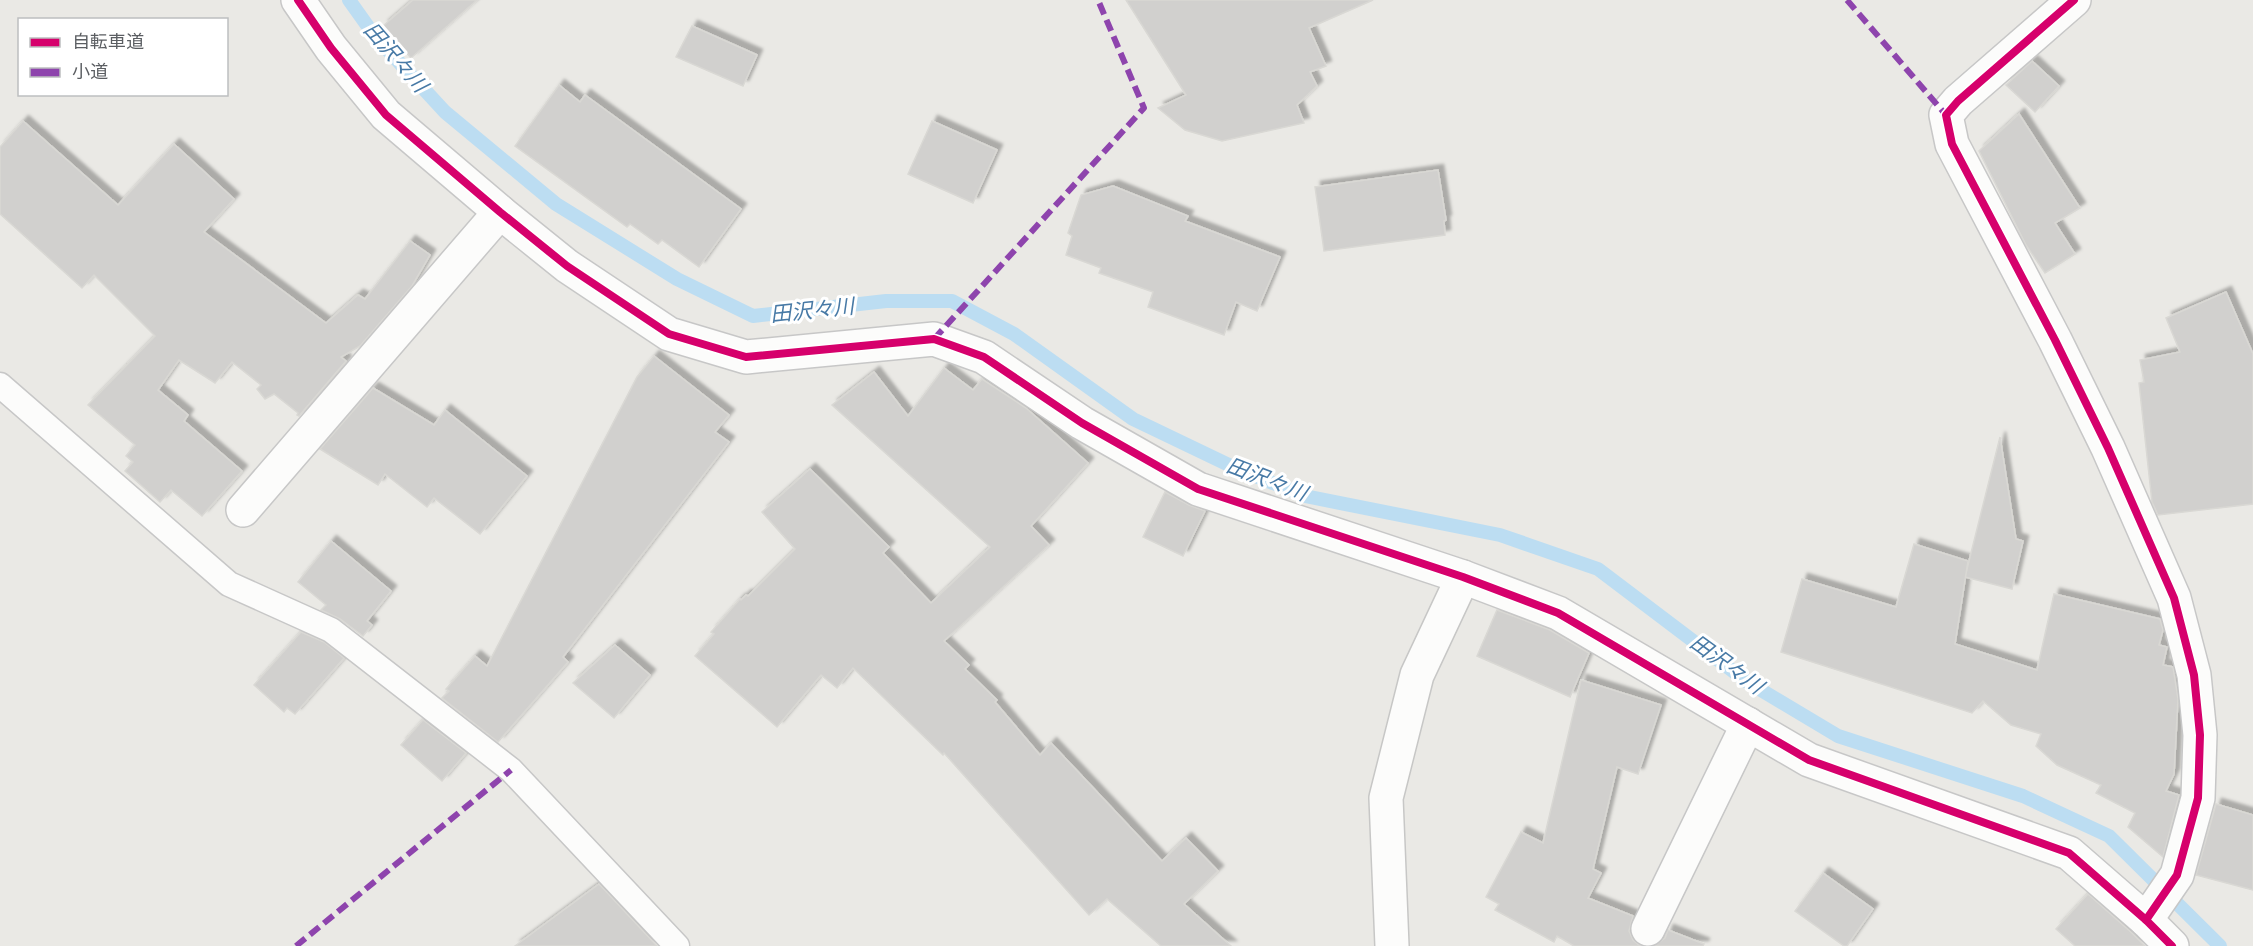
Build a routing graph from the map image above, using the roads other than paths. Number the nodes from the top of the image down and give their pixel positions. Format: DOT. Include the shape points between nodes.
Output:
graph roads {
  1 [pos="298,0"];
  2 [pos="2074,0"];
  3 [pos="500,212"];
  4 [pos="0,385"];
  5 [pos="243,510"];
  6 [pos="1463,577"];
  7 [pos="1748,724"];
  8 [pos="2151,913"];
  9 [pos="1648,929"];
  10 [pos="677,946"];
  11 [pos="1392,946"];
  12 [pos="2172,946"];
  1 -- 3 [label="street" via="386,115"];
  2 -- 8 [label="street" via="1946,115 1952,144 2108,448 2174,598 2194,675 2200,735 2198,798 2177,875"];
  3 -- 5 [label="street"];
  3 -- 6 [label="street" via="567,266 669,334 746,357 934,339 984,357 1082,423 1198,489"];
  4 -- 10 [label="lane" via="229,584 331,630 511,770"];
  6 -- 7 [label="street" via="1558,613"];
  6 -- 11 [label="street" via="1417,675 1386,798"];
  7 -- 8 [label="street" via="1809,760 2069,853"];
  7 -- 9 [label="street"];
  8 -- 12 [label="street"];
}
